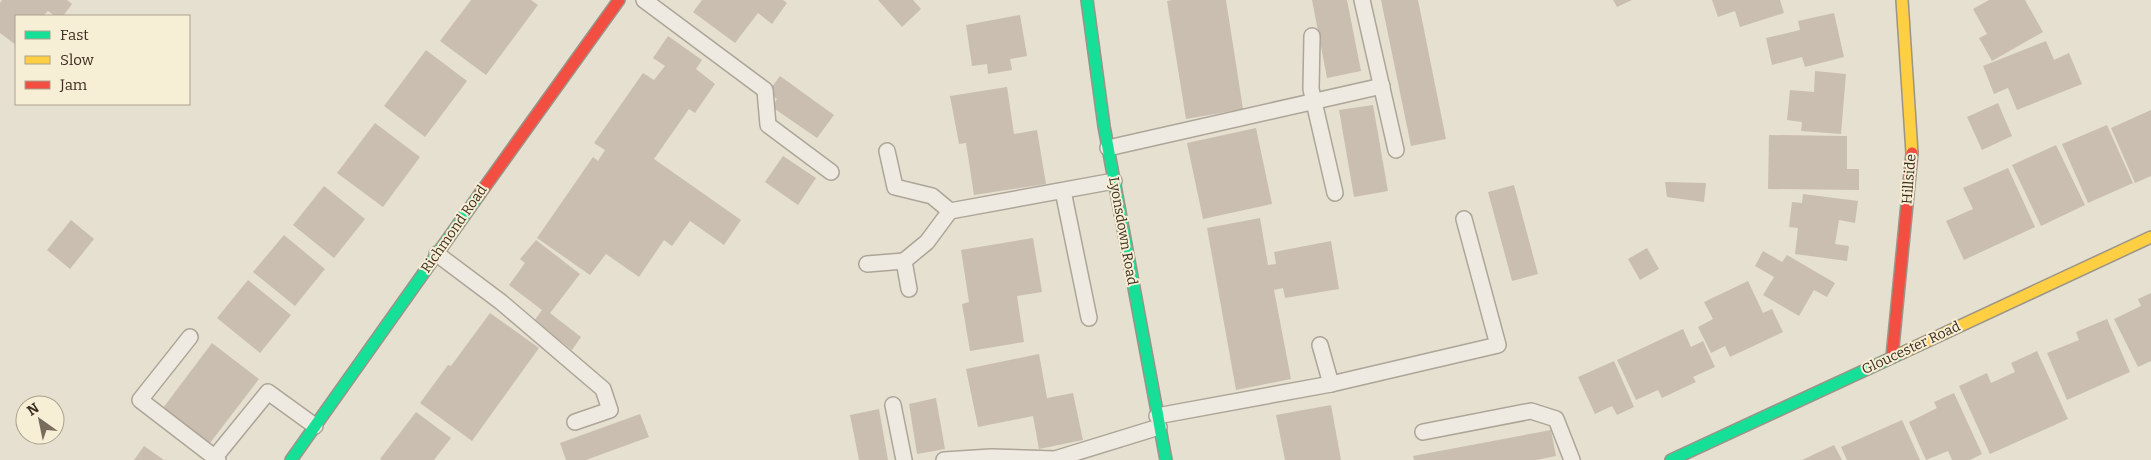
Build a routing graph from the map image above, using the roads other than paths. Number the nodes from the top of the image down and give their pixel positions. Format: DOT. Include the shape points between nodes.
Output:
graph roads {
  1 [pos="620,0"];
  2 [pos="644,0"];
  3 [pos="1087,0"];
  4 [pos="1362,0"];
  5 [pos="1902,0"];
  6 [pos="1312,36"];
  7 [pos="1382,86"];
  8 [pos="1313,100"];
  9 [pos="1108,148"];
  10 [pos="1396,150"];
  11 [pos="887,151"];
  12 [pos="831,172"];
  13 [pos="1114,181"];
  14 [pos="1063,191"];
  15 [pos="1334,193"];
  16 [pos="950,211"];
  17 [pos="1464,219"];
  18 [pos="2151,237"];
  19 [pos="437,254"];
  20 [pos="904,261"];
  21 [pos="867,264"];
  22 [pos="909,288"];
  23 [pos="1089,318"];
  24 [pos="190,337"];
  25 [pos="1320,344"];
  26 [pos="1892,357"];
  27 [pos="1331,384"];
  28 [pos="893,405"];
  29 [pos="576,422"];
  30 [pos="1158,422"];
  31 [pos="315,426"];
  32 [pos="1423,432"];
  33 [pos="217,459"];
  34 [pos="291,460"];
  35 [pos="904,460"];
  36 [pos="944,460"];
  37 [pos="1166,460"];
  38 [pos="1572,460"];
  39 [pos="1671,460"];
  1 -- 19 [label="street, Richmond Road"];
  2 -- 12 [label="lane" via="765,90 768,125"];
  3 -- 9 [label="street, Lyonsdown Road"];
  4 -- 7 [label="lane"];
  5 -- 26 [label="street, Hillside" via="1912,151"];
  6 -- 8 [label="lane"];
  7 -- 8 [label="lane"];
  7 -- 10 [label="lane"];
  8 -- 9 [label="lane"];
  8 -- 15 [label="lane"];
  9 -- 13 [label="street, Lyonsdown Road"];
  11 -- 16 [label="lane" via="894,187 932,196"];
  13 -- 14 [label="lane"];
  13 -- 30 [label="street, Lyonsdown Road"];
  14 -- 16 [label="lane"];
  14 -- 23 [label="lane"];
  16 -- 20 [label="lane" via="927,242"];
  17 -- 27 [label="lane" via="1498,345"];
  18 -- 26 [label="street, Gloucester Road"];
  19 -- 29 [label="lane" via="501,302 603,389 610,410"];
  19 -- 31 [label="street, Richmond Road"];
  20 -- 21 [label="lane"];
  20 -- 22 [label="lane"];
  24 -- 33 [label="lane" via="140,400"];
  25 -- 27 [label="lane"];
  26 -- 39 [label="street, Gloucester Road"];
  27 -- 30 [label="lane"];
  28 -- 35 [label="lane"];
  30 -- 36 [label="lane" via="1055,459 991,457"];
  30 -- 37 [label="street, Lyonsdown Road"];
  31 -- 33 [label="lane" via="268,392"];
  31 -- 34 [label="street, Richmond Road"];
  32 -- 38 [label="lane" via="1531,411 1556,419"];
}
